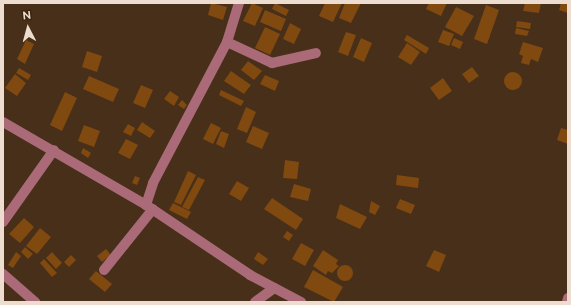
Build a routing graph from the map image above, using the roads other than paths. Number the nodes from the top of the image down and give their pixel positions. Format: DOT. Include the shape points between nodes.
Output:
graph roads {
  1 [pos="239,3"];
  2 [pos="228,42"];
  3 [pos="316,53"];
  4 [pos="3,122"];
  5 [pos="54,150"];
  6 [pos="150,207"];
  7 [pos="3,222"];
  8 [pos="104,270"];
  9 [pos="3,274"];
  10 [pos="274,288"];
  11 [pos="568,298"];
  12 [pos="35,302"];
  13 [pos="255,302"];
  14 [pos="302,302"];
  15 [pos="567,302"];
  1 -- 2 [label="street"];
  2 -- 3 [label="street" via="272,63"];
  2 -- 6 [label="street" via="153,183"];
  4 -- 5 [label="street"];
  5 -- 6 [label="street"];
  5 -- 7 [label="street"];
  6 -- 8 [label="street"];
  6 -- 10 [label="street"];
  9 -- 12 [label="street"];
  10 -- 13 [label="street"];
  10 -- 14 [label="street"];
  11 -- 15 [label="street"];
}
